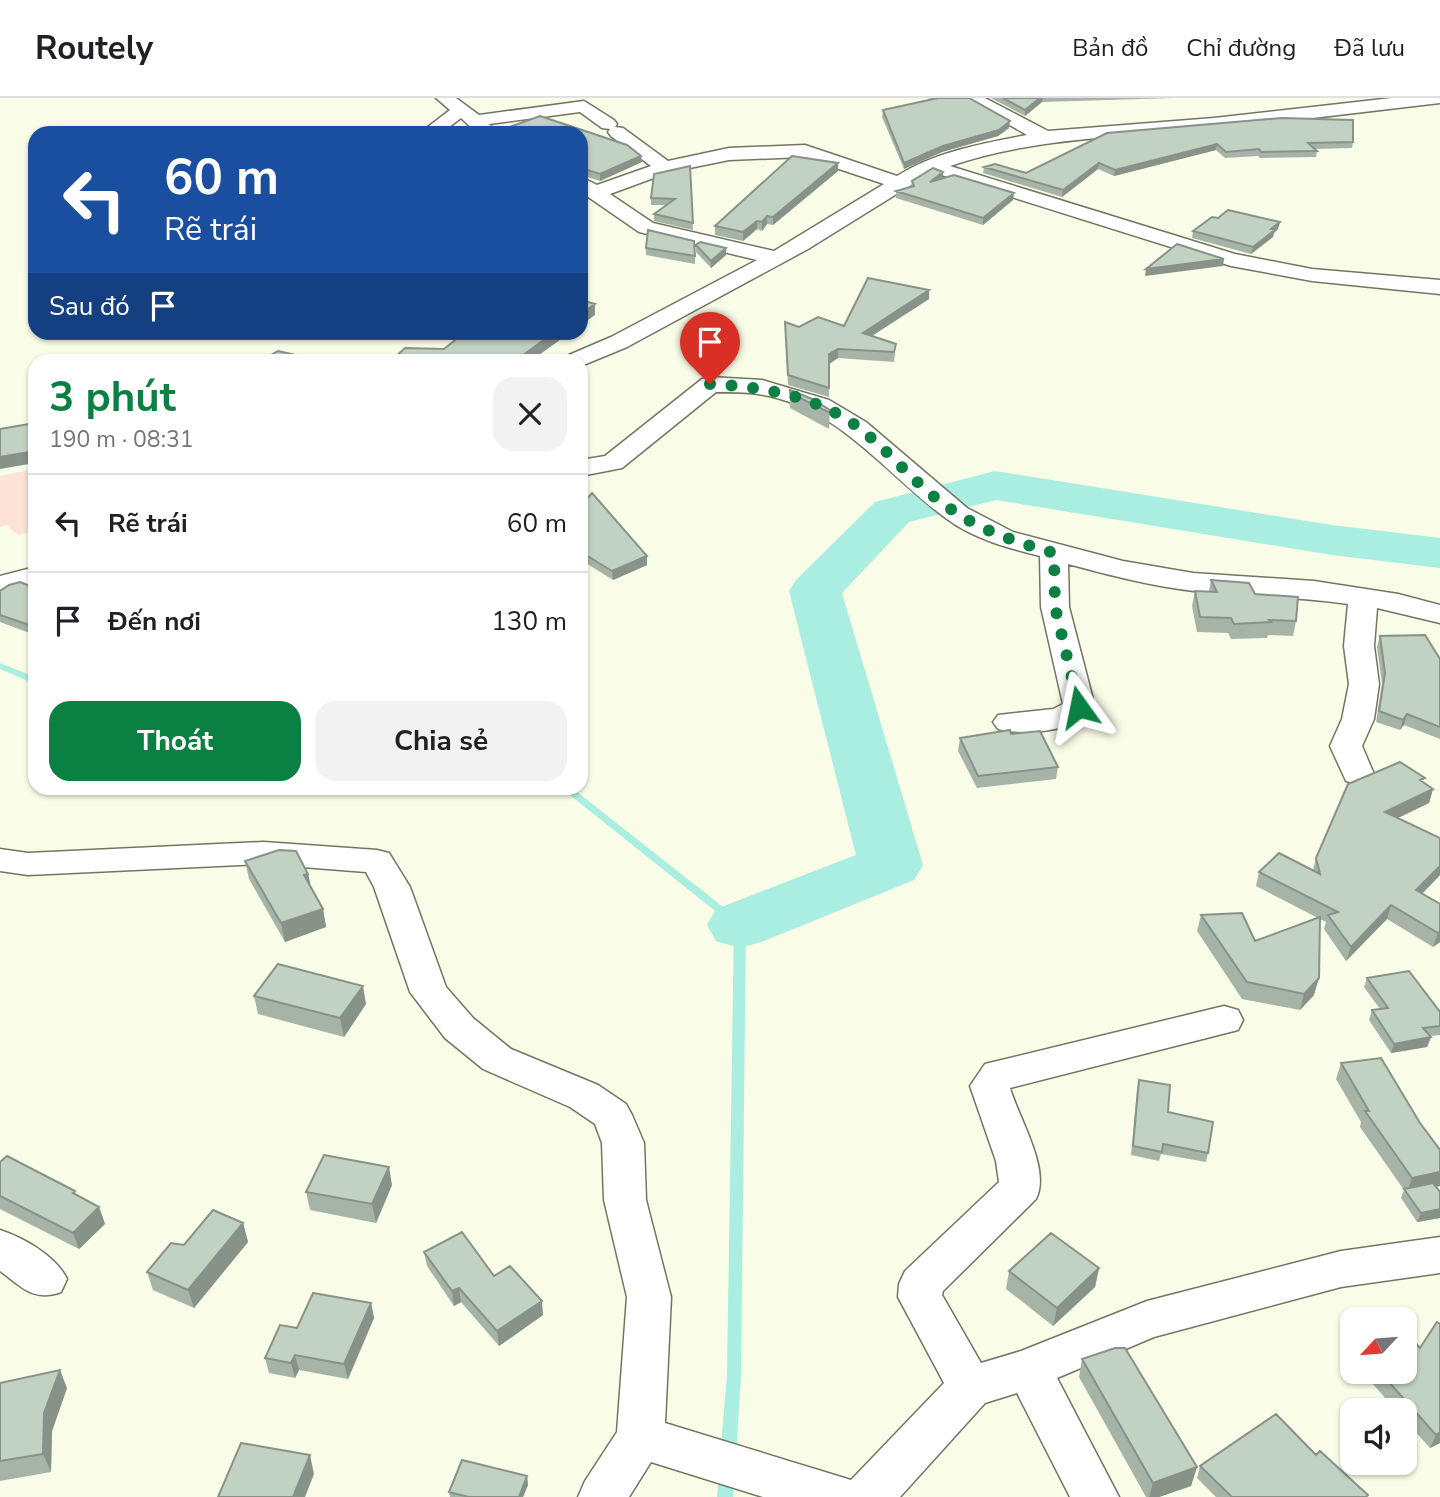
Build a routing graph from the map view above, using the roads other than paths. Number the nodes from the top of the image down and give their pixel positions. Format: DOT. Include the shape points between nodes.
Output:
graph roads {
  1 [pos="444,98"];
  2 [pos="972,98"];
  3 [pos="1440,98"];
  4 [pos="1415,102"];
  5 [pos="1440,112"];
  6 [pos="475,121"];
  7 [pos="456,126"];
  8 [pos="1045,137"];
  9 [pos="932,166"];
  10 [pos="665,167"];
  11 [pos="900,183"];
  12 [pos="588,188"];
  13 [pos="777,258"];
  14 [pos="1440,287"];
  15 [pos="588,355"];
  16 [pos="588,467"];
  17 [pos="1054,553"];
  18 [pos="28,577"];
  19 [pos="0,586"];
  20 [pos="1363,598"];
  21 [pos="1440,614"];
  22 [pos="1009,722"];
  23 [pos="1358,774"];
  24 [pos="0,860"];
  25 [pos="1224,1020"];
  26 [pos="0,1248"];
  27 [pos="1440,1255"];
  28 [pos="44,1279"];
  29 [pos="1028,1369"];
  30 [pos="970,1387"];
  31 [pos="640,1437"];
  32 [pos="602,1497"];
  33 [pos="836,1497"];
  34 [pos="868,1497"];
  35 [pos="1095,1497"];
  1 -- 6 [label="street"];
  2 -- 8 [label="street"];
  3 -- 4 [label="street"];
  4 -- 5 [label="street"];
  4 -- 8 [label="street"];
  6 -- 7 [label="street"];
  6 -- 10 [label="street" via="584,106"];
  8 -- 9 [label="street" via="985,148"];
  9 -- 11 [label="street"];
  9 -- 14 [label="street" via="1231,260 1312,275"];
  10 -- 11 [label="street" via="729,154 804,151"];
  10 -- 12 [label="street"];
  11 -- 13 [label="street"];
  12 -- 13 [label="street" via="646,228"];
  13 -- 15 [label="street"];
  16 -- 17 [label="street" via="613,463 710,384 762,387 820,405 857,427 957,514 1003,538"];
  17 -- 20 [label="street" via="1193,582"];
  17 -- 22 [label="street" via="1055,607 1079,707 1060,717"];
  18 -- 19 [label="street"];
  20 -- 21 [label="street"];
  20 -- 23 [label="street" via="1359,646 1364,684 1358,719 1346,746"];
  24 -- 31 [label="street" via="28,864 264,853 377,861 392,887 429,992 459,1028 497,1059 584,1096 612,1115 623,1143 625,1200 649,1297"];
  25 -- 30 [label="street" via="999,1074 990,1086 1020,1167 1021,1187 921,1284 920,1297"];
  26 -- 28 [label="street"];
  27 -- 29 [label="street" via="1341,1269 1147,1320"];
  29 -- 30 [label="street"];
  29 -- 35 [label="street"];
  30 -- 34 [label="street"];
  31 -- 32 [label="street"];
  31 -- 33 [label="street"];
}
